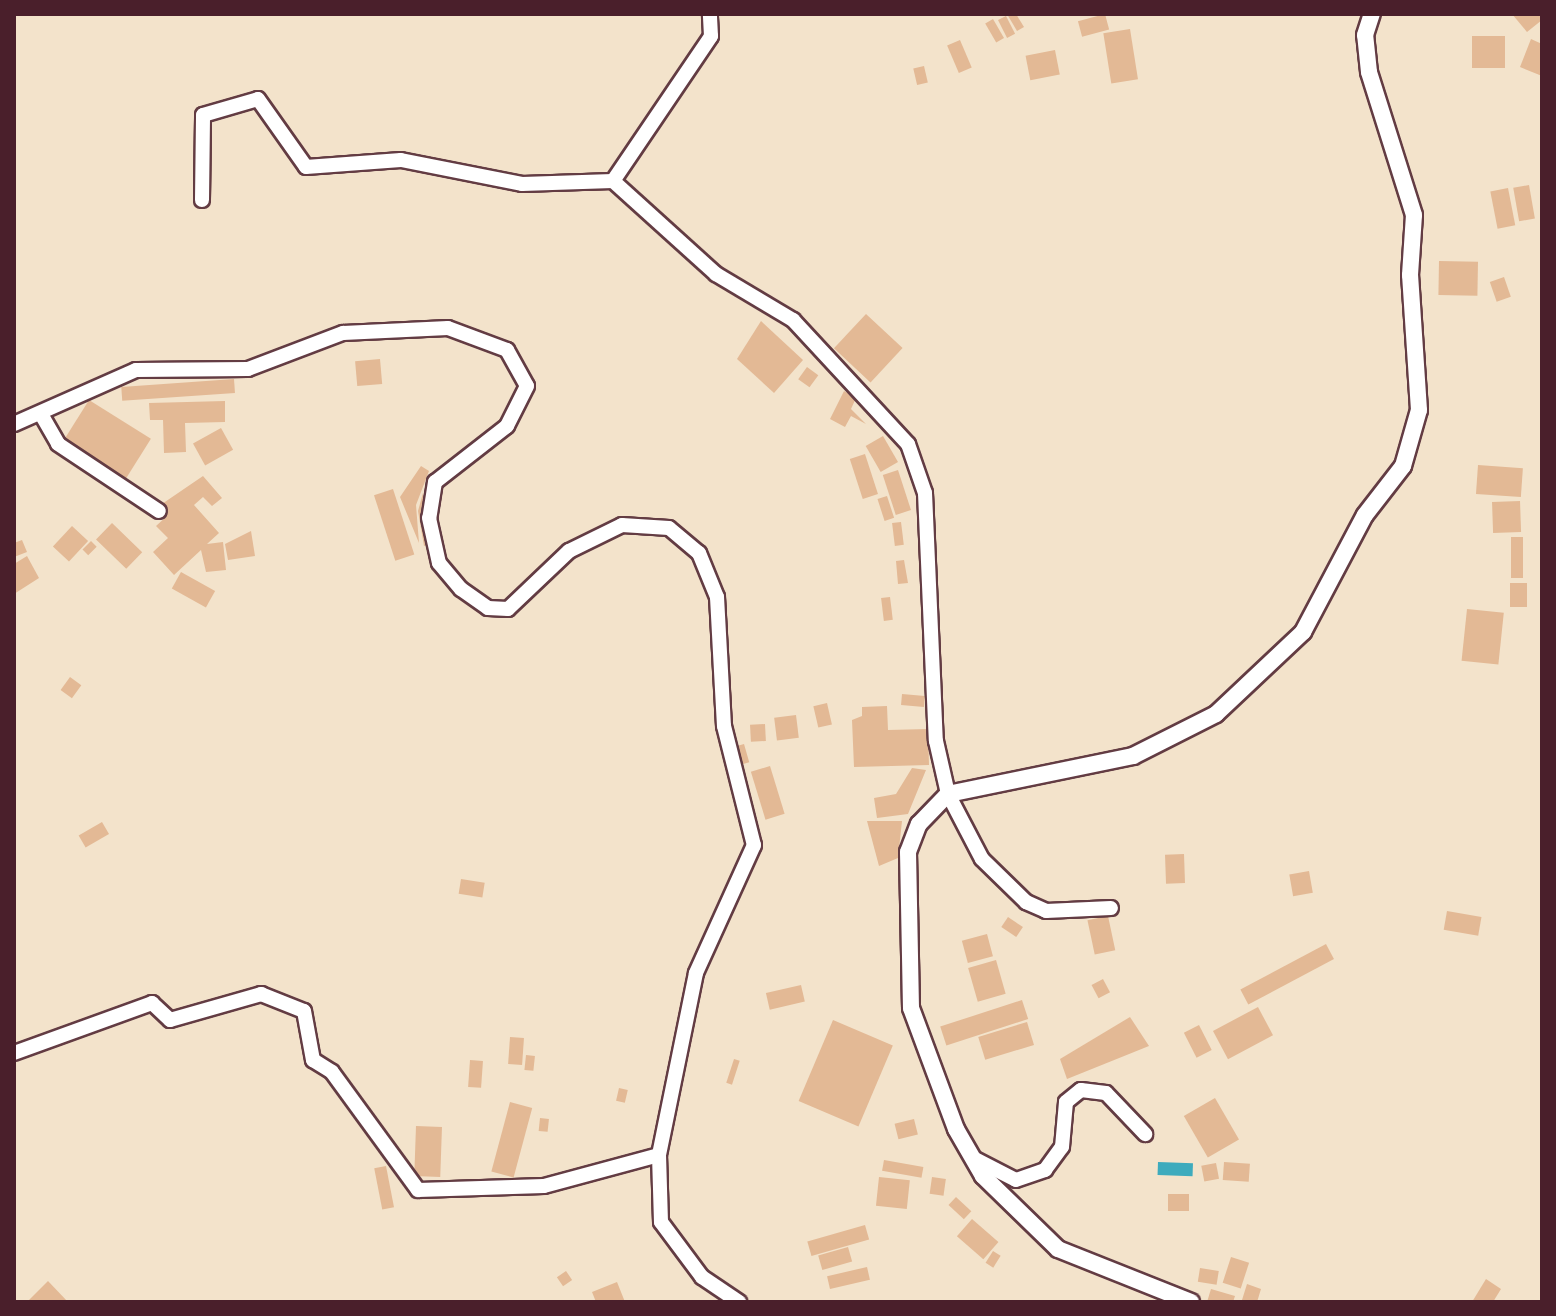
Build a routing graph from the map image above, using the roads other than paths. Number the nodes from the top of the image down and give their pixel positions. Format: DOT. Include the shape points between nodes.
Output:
graph roads {
  1 [pos="710,14"];
  2 [pos="1372,14"];
  3 [pos="613,181"];
  4 [pos="202,200"];
  5 [pos="41,414"];
  6 [pos="14,424"];
  7 [pos="159,511"];
  8 [pos="948,794"];
  9 [pos="1111,908"];
  10 [pos="14,1053"];
  11 [pos="1145,1134"];
  12 [pos="659,1155"];
  13 [pos="970,1155"];
  14 [pos="739,1302"];
  15 [pos="1191,1302"];
  1 -- 3 [label="street" via="711,36"];
  2 -- 8 [label="street" via="1365,35 1369,72 1414,215 1410,275 1419,410 1403,466 1365,515 1303,632 1216,714 1133,756"];
  3 -- 4 [label="street" via="522,184 401,160 306,167 258,99 203,115"];
  3 -- 8 [label="street" via="716,274 793,320 908,444 925,493 936,741"];
  5 -- 6 [label="street"];
  5 -- 7 [label="street" via="58,444"];
  5 -- 12 [label="street" via="136,370 248,369 343,333 448,328 507,350 527,386 507,426 435,482 429,518 436,552 461,589 488,608 508,609 569,551 622,525 669,528 699,553 717,597 724,726 754,845 699,960"];
  8 -- 9 [label="street" via="982,859 1026,902 1046,911"];
  8 -- 13 [label="street" via="919,824 908,852 911,1008"];
  10 -- 12 [label="street" via="152,1003 170,1020 261,994 304,1011 313,1060 332,1072 418,1190 544,1186"];
  11 -- 13 [label="street" via="1106,1093 1081,1090 1066,1102 1062,1147 1032,1178 993,1173"];
  12 -- 14 [label="street" via="666,1233 702,1277"];
  13 -- 15 [label="street" via="1025,1225 1058,1249"];
}
